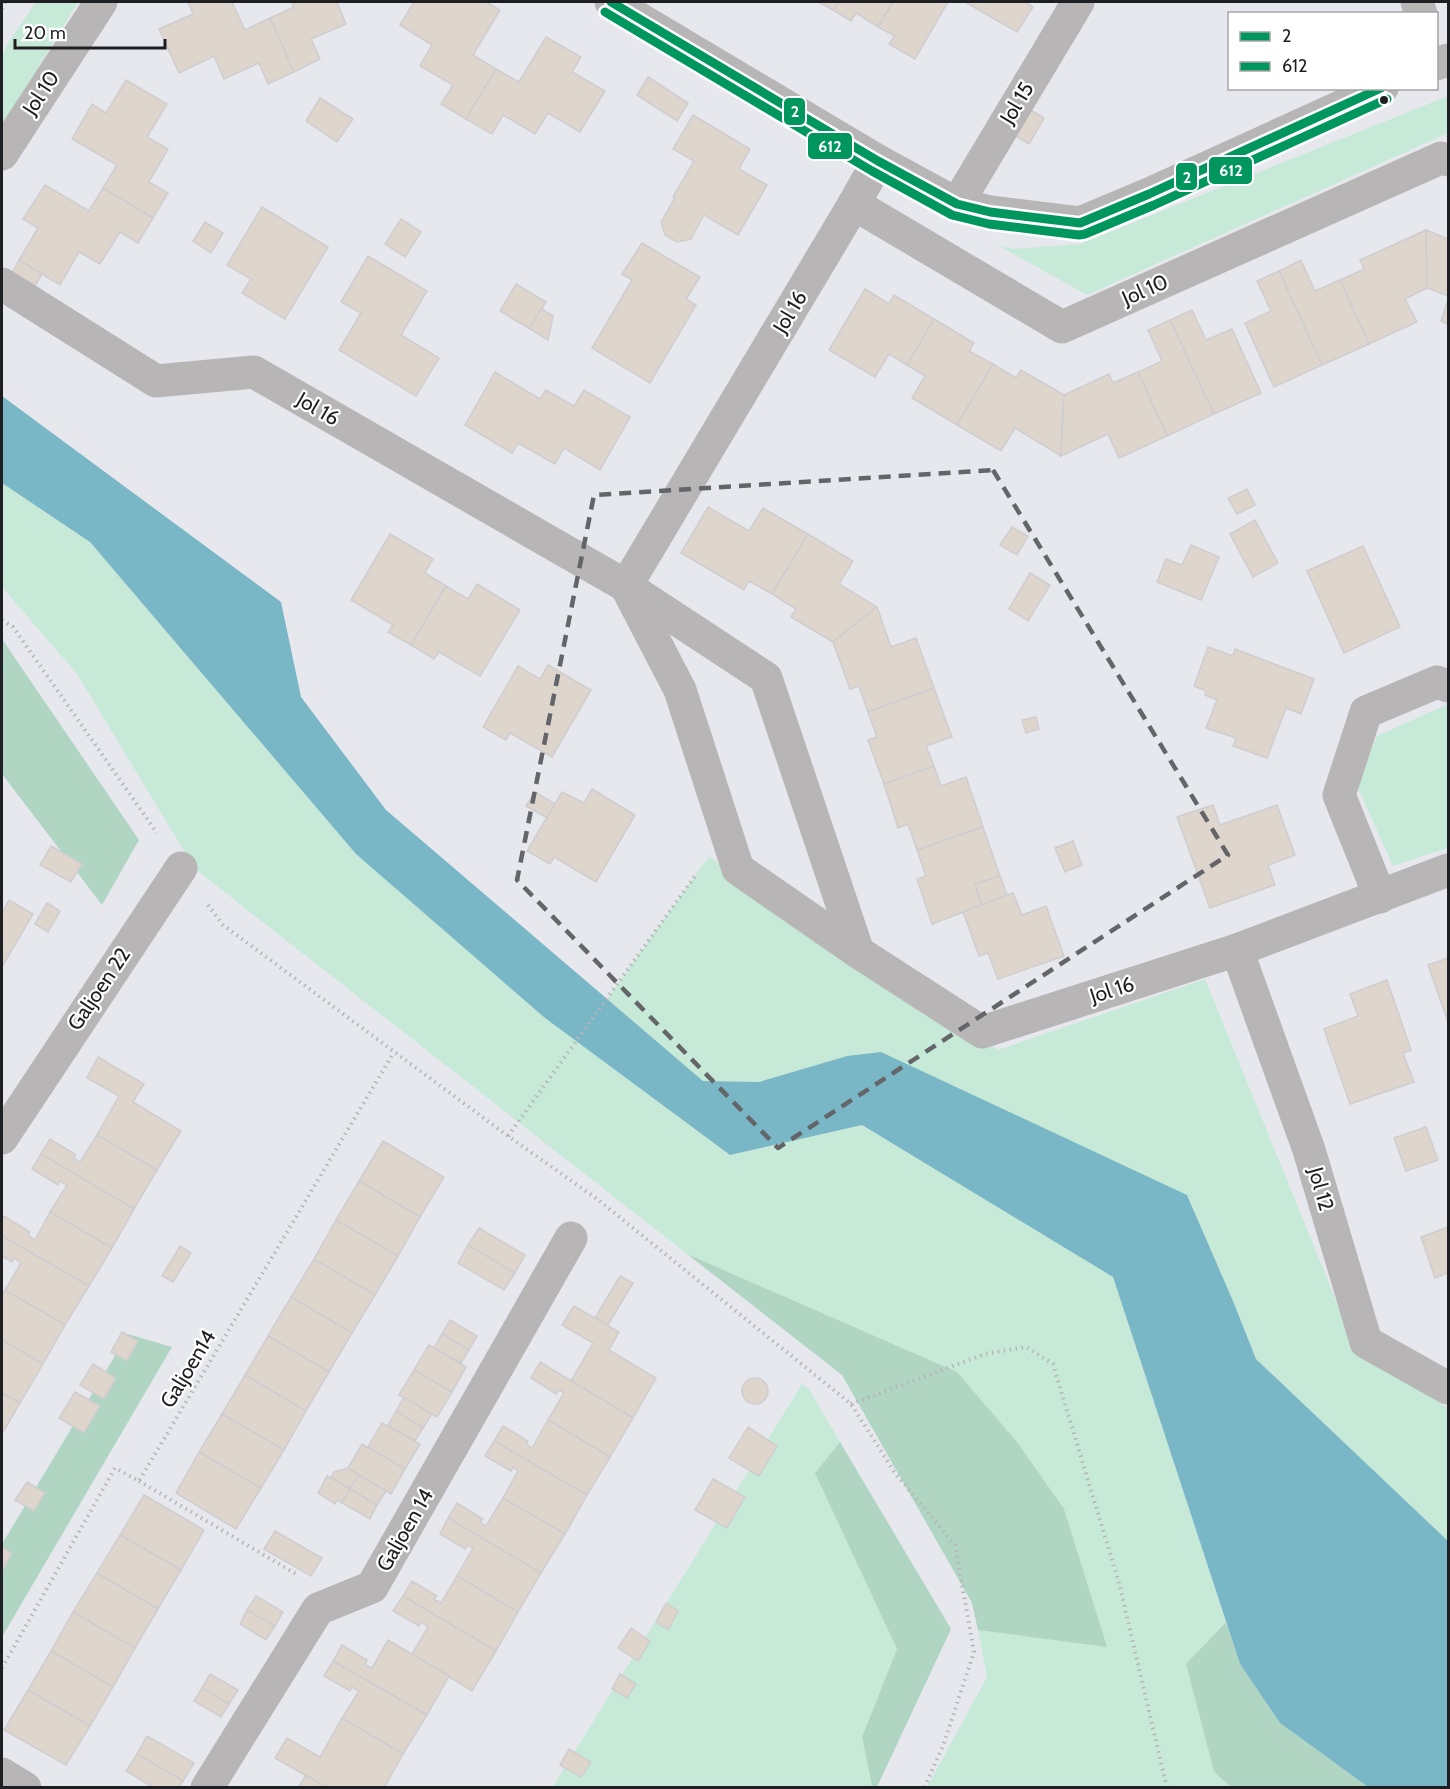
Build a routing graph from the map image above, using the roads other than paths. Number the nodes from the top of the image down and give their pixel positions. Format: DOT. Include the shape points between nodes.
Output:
graph roads {
  1 [pos="101,2"];
  2 [pos="611,2"];
  3 [pos="1078,2"];
  4 [pos="1378,90"];
  5 [pos="2,154"];
  6 [pos="1449,160"];
  7 [pos="878,161"];
  8 [pos="854,204"];
  9 [pos="957,204"];
  10 [pos="2,285"];
  11 [pos="626,586"];
  12 [pos="1449,686"];
  13 [pos="181,868"];
  14 [pos="1449,870"];
  15 [pos="1380,897"];
  16 [pos="1237,950"];
  17 [pos="858,952"];
  18 [pos="7,1117"];
  19 [pos="571,1238"];
  20 [pos="1449,1388"];
  21 [pos="2,1773"];
  22 [pos="25,1788"];
  23 [pos="207,1788"];
  1 -- 5 [label="street, Jol 10"];
  2 -- 7 [label="street"];
  3 -- 9 [label="street, Jol 15"];
  4 -- 9 [label="street" via="1080,223"];
  6 -- 8 [label="street, Jol 10" via="1441,158 1062,327"];
  7 -- 8 [label="street, Jol 16"];
  7 -- 9 [label="street"];
  8 -- 11 [label="street, Jol 16"];
  10 -- 11 [label="street, Jol 16" via="156,381 254,372"];
  11 -- 17 [label="street, Jol 16" via="680,690 738,869"];
  11 -- 17 [label="street, Jol 16" via="766,678"];
  12 -- 15 [label="street" via="1437,682 1366,712 1340,795"];
  13 -- 18 [label="street, Galjoen 22"];
  14 -- 15 [label="street, Jol 16"];
  15 -- 16 [label="street, Jol 16"];
  16 -- 17 [label="street, Jol 16" via="982,1032"];
  16 -- 20 [label="street, Jol 12" via="1309,1150 1366,1342"];
  19 -- 23 [label="street, Galjoen 14" via="372,1587 318,1609"];
  21 -- 22 [label="street"];
}
